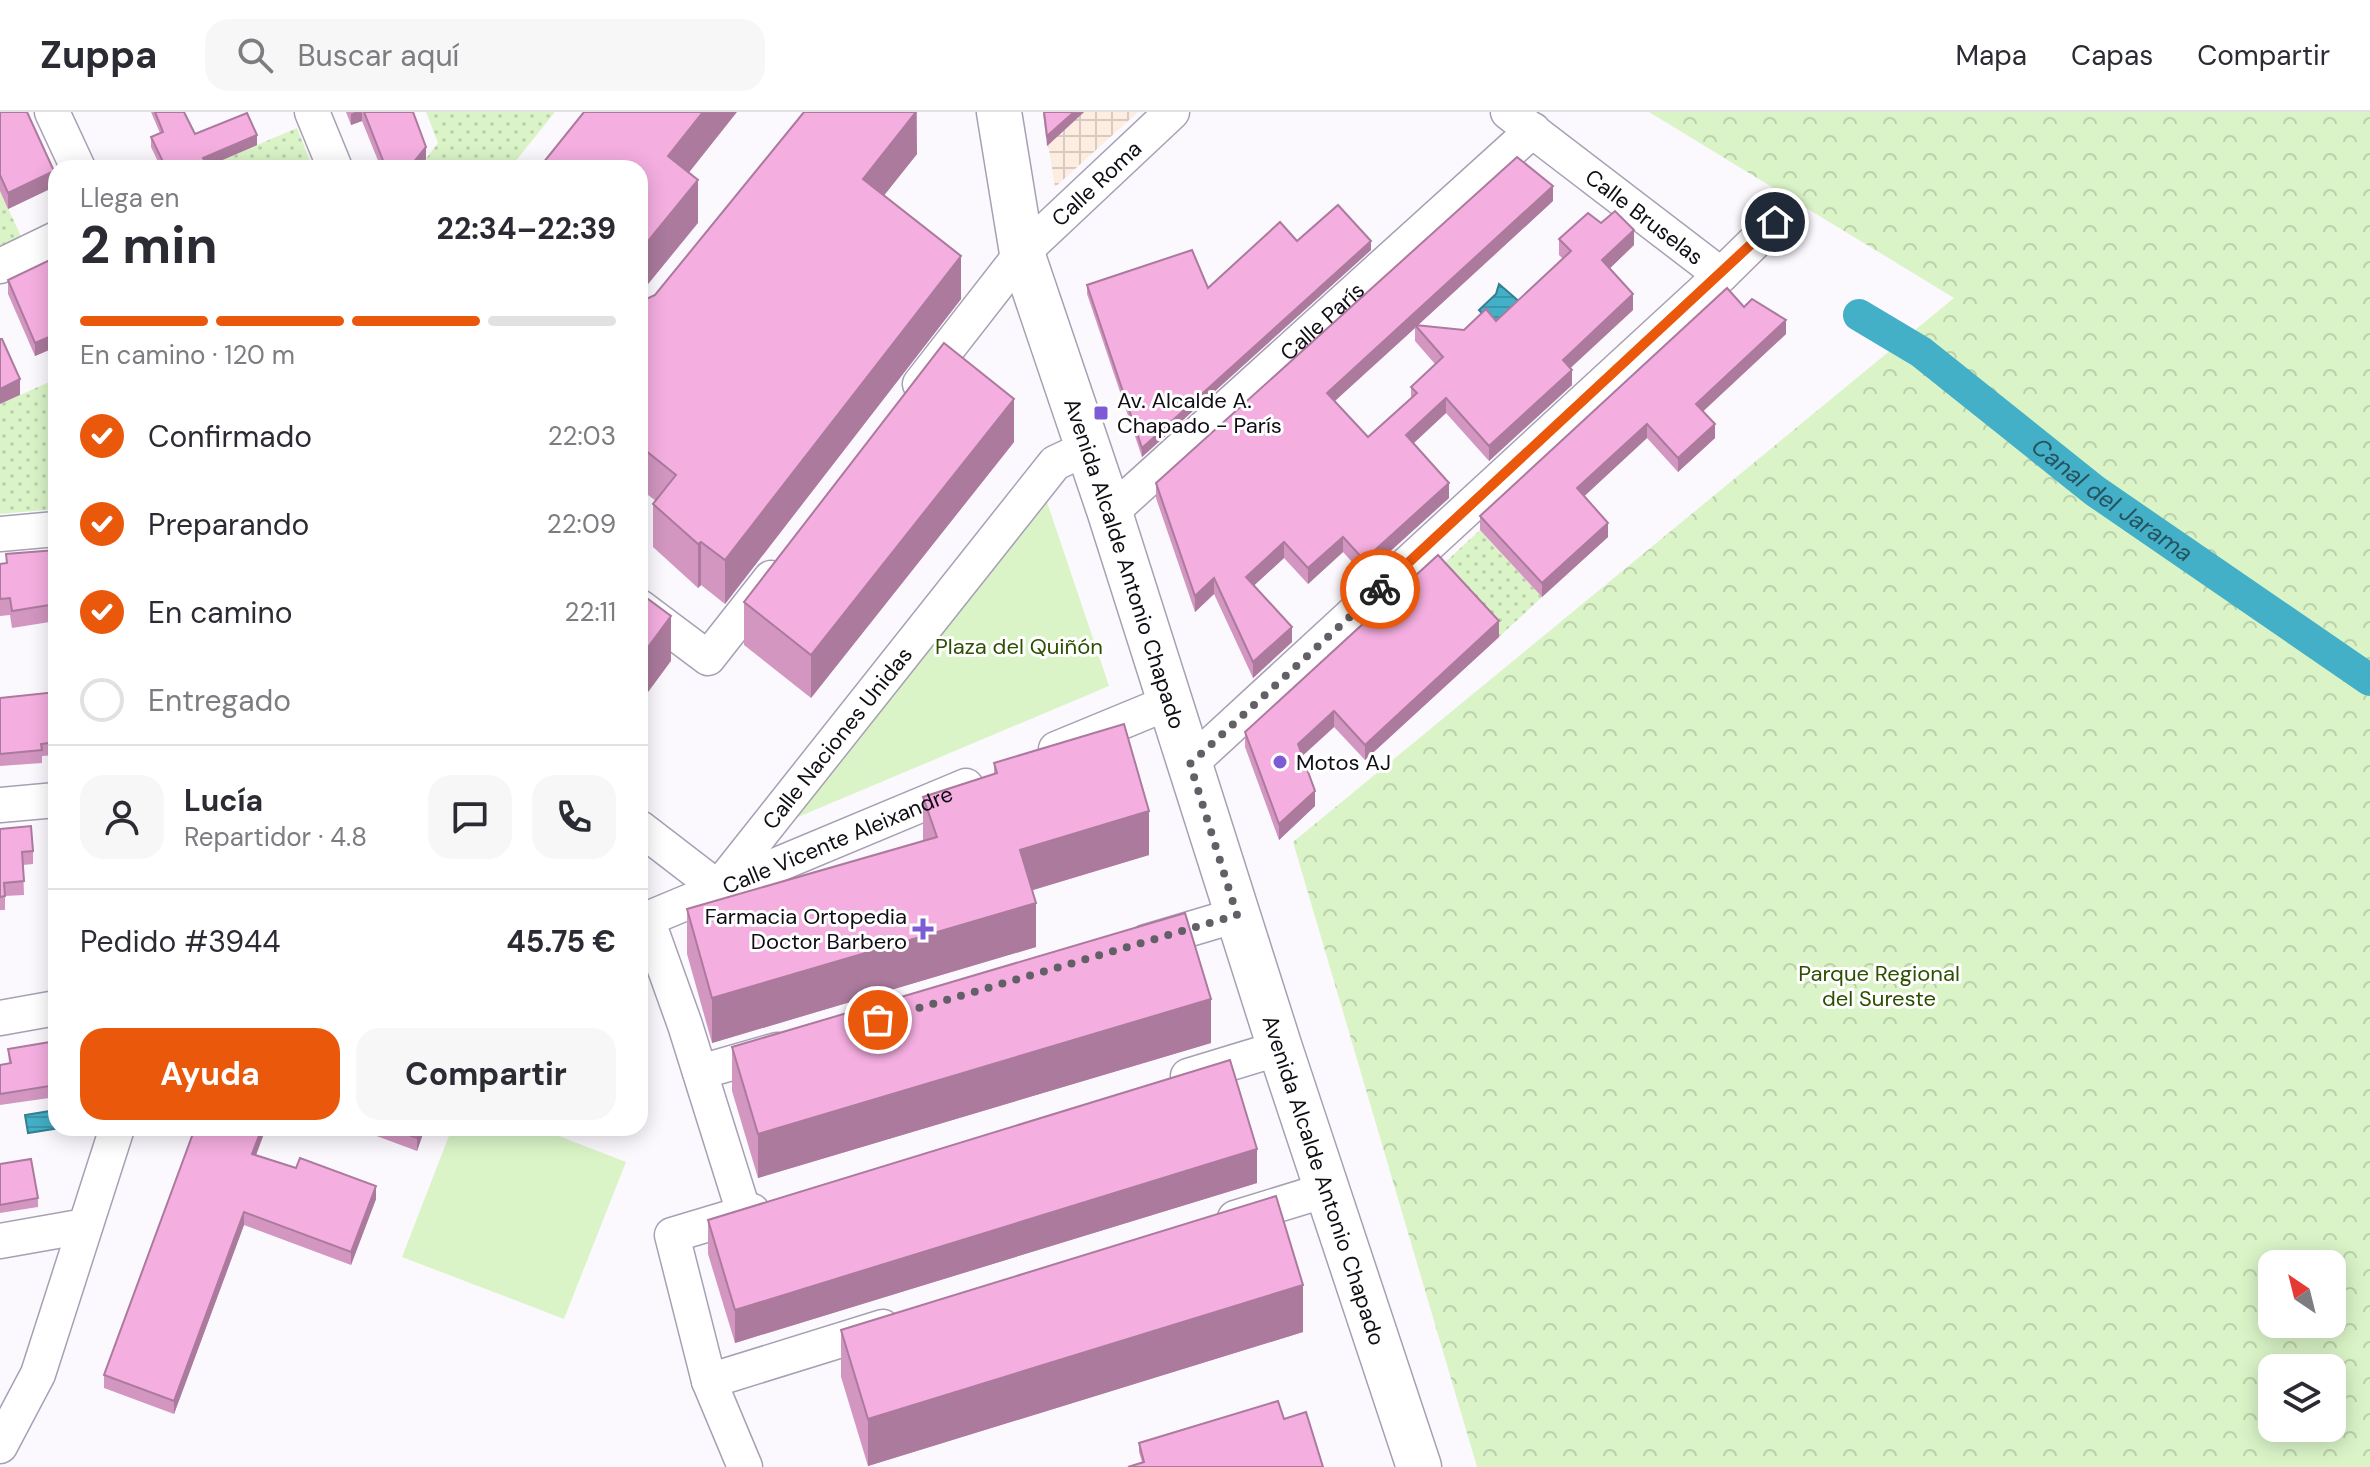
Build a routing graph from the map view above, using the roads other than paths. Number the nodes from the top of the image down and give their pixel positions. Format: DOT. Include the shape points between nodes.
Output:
graph roads {
  1 [pos="52,112"];
  2 [pos="312,112"];
  3 [pos="999,112"];
  4 [pos="1172,112"];
  5 [pos="1520,121"];
  6 [pos="74,160"];
  7 [pos="332,160"];
  8 [pos="1775,222"];
  9 [pos="48,243"];
  10 [pos="1022,253"];
  11 [pos="0,266"];
  12 [pos="1721,275"];
  13 [pos="903,406"];
  14 [pos="1087,448"];
  15 [pos="1110,513"];
  16 [pos="48,530"];
  17 [pos="0,534"];
  18 [pos="786,558"];
  19 [pos="648,613"];
  20 [pos="1170,702"];
  21 [pos="1190,764"];
  22 [pos="48,801"];
  23 [pos="0,805"];
  24 [pos="648,834"];
  25 [pos="718,888"];
  26 [pos="1237,915"];
  27 [pos="648,918"];
  28 [pos="648,931"];
  29 [pos="1116,951"];
  30 [pos="48,1009"];
  31 [pos="0,1018"];
  32 [pos="804,1042"];
  33 [pos="1280,1048"];
  34 [pos="700,1072"];
  35 [pos="1161,1085"];
  36 [pos="114,1136"];
  37 [pos="1326,1190"];
  38 [pos="788,1200"];
  39 [pos="744,1213"];
  40 [pos="85,1226"];
  41 [pos="1206,1227"];
  42 [pos="0,1241"];
  43 [pos="920,1316"];
  44 [pos="709,1381"];
  45 [pos="0,1446"];
  46 [pos="745,1467"];
  47 [pos="1419,1467"];
  1 -- 6 [label="street"];
  2 -- 7 [label="street"];
  3 -- 10 [label="main road, Avenida Alcalde Antonio Chapado"];
  4 -- 10 [label="street, Calle Roma"];
  5 -- 12 [label="street, Calle Bruselas"];
  5 -- 15 [label="street, Calle París"];
  8 -- 12 [label="street, Calle Bruselas"];
  9 -- 11 [label="street"];
  10 -- 13 [label="street, Calle Roma"];
  10 -- 14 [label="main road, Avenida Alcalde Antonio Chapado"];
  12 -- 21 [label="street"];
  14 -- 15 [label="main road, Avenida Alcalde Antonio Chapado"];
  14 -- 25 [label="street, Calle Naciones Unidas" via="1055,463"];
  15 -- 20 [label="main road, Avenida Alcalde Antonio Chapado"];
  16 -- 17 [label="street"];
  18 -- 19 [label="street" via="708,658"];
  20 -- 21 [label="main road, Avenida Alcalde Antonio Chapado"];
  20 -- 25 [label="street, Calle Vicente Aleixandre"];
  21 -- 26 [label="main road, Avenida Alcalde Antonio Chapado"];
  22 -- 23 [label="street"];
  24 -- 25 [label="street"];
  25 -- 27 [label="street, Calle Vicente Aleixandre"];
  26 -- 29 [label="street"];
  26 -- 33 [label="main road, Avenida Alcalde Antonio Chapado"];
  28 -- 34 [label="street"];
  30 -- 31 [label="street"];
  32 -- 34 [label="street"];
  33 -- 35 [label="street"];
  33 -- 37 [label="main road, Avenida Alcalde Antonio Chapado"];
  34 -- 39 [label="street"];
  36 -- 40 [label="street"];
  37 -- 41 [label="street"];
  37 -- 47 [label="main road, Avenida Alcalde Antonio Chapado"];
  38 -- 39 [label="street"];
  39 -- 44 [label="street" via="672,1235"];
  40 -- 42 [label="street"];
  40 -- 45 [label="street" via="38,1374"];
  43 -- 44 [label="street"];
  44 -- 46 [label="street"];
}
